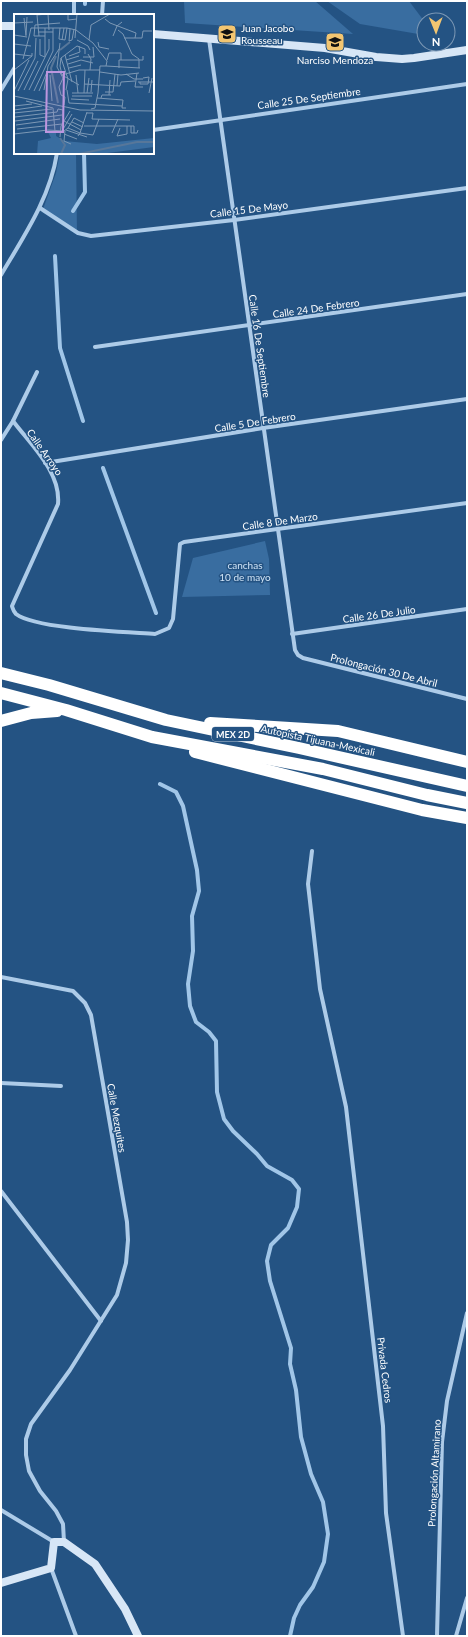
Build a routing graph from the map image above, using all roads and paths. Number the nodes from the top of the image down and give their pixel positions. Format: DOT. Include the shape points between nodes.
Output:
graph roads {
  1 [pos="74,1"];
  2 [pos="103,1"];
  3 [pos="74,14"];
  4 [pos="102,14"];
  5 [pos="1,26"];
  6 [pos="14,26"];
  7 [pos="154,34"];
  8 [pos="209,38"];
  9 [pos="467,50"];
  10 [pos="14,69"];
  11 [pos="467,84"];
  12 [pos="1,90"];
  13 [pos="220,119"];
  14 [pos="154,130"];
  15 [pos="58,154"];
  16 [pos="467,188"];
  17 [pos="40,208"];
  18 [pos="234,220"];
  19 [pos="1,275"];
  20 [pos="467,294"];
  21 [pos="249,325"];
  22 [pos="95,347"];
  23 [pos="37,372"];
  24 [pos="467,400"];
  25 [pos="13,421"];
  26 [pos="263,428"];
  27 [pos="1,440"];
  28 [pos="45,462"];
  29 [pos="467,503"];
  30 [pos="277,530"];
  31 [pos="467,609"];
  32 [pos="169,628"];
  33 [pos="292,634"];
  34 [pos="298,656"];
  35 [pos="1,674"];
  36 [pos="1,692"];
  37 [pos="467,699"];
  38 [pos="66,710"];
  39 [pos="166,720"];
  40 [pos="1,721"];
  41 [pos="152,737"];
  42 [pos="467,762"];
  43 [pos="467,786"];
  44 [pos="467,803"];
  45 [pos="467,818"];
  46 [pos="312,851"];
  47 [pos="1,977"];
  48 [pos="1,1083"];
  49 [pos="61,1086"];
  50 [pos="1,1191"];
  51 [pos="467,1314"];
  52 [pos="101,1321"];
  53 [pos="1,1510"];
  54 [pos="54,1542"];
  55 [pos="64,1542"];
  56 [pos="51,1568"];
  57 [pos="1,1583"];
  58 [pos="467,1598"];
  59 [pos="76,1636"];
  60 [pos="138,1636"];
  61 [pos="403,1636"];
  62 [pos="437,1636"];
  63 [pos="456,1636"];
  1 -- 3 [label="street"];
  2 -- 4 [label="street"];
  5 -- 6 [label="main road"];
  7 -- 8 [label="main road"];
  8 -- 9 [label="main road" via="325,48 402,59"];
  8 -- 13 [label="street, Calle 16 De Septiembre"];
  10 -- 12 [label="street"];
  11 -- 13 [label="street, Calle 25 De Septiembre"];
  13 -- 14 [label="street, Calle 25 De Septiembre"];
  13 -- 18 [label="street, Calle 16 De Septiembre"];
  15 -- 17 [label="street" via="55,170"];
  16 -- 18 [label="street, Calle 15 De Mayo"];
  17 -- 18 [label="street, Calle 15 De Mayo" via="78,233 91,236"];
  17 -- 19 [label="street"];
  18 -- 21 [label="street, Calle 16 De Septiembre"];
  20 -- 21 [label="street, Calle 24 De Febrero"];
  21 -- 22 [label="street, Calle 24 De Febrero"];
  21 -- 26 [label="street, Calle 16 De Septiembre"];
  23 -- 25 [label="street"];
  24 -- 26 [label="street, Calle 5 De Febrero"];
  25 -- 27 [label="street"];
  25 -- 28 [label="street, Calle Arroyo"];
  26 -- 28 [label="street, Calle 5 De Febrero"];
  26 -- 30 [label="street, Calle 16 De Septiembre"];
  28 -- 32 [label="street, Calle Arroyo" via="56,483 58,504 12,606 13,611 17,615 47,625 155,634"];
  29 -- 30 [label="street, Calle 8 De Marzo"];
  30 -- 32 [label="street, Calle 8 De Marzo" via="180,544 174,619"];
  30 -- 33 [label="street, Calle 16 De Septiembre"];
  31 -- 33 [label="street, Calle 26 De Julio"];
  33 -- 34 [label="street, Calle 16 De Septiembre"];
  34 -- 37 [label="street, Prolongación 30 De Abril"];
  35 -- 39 [label="highway, Autopista Tijuana-Mexicali / MEX 2D" via="49,685"];
  36 -- 38 [label="highway, MEX 2D"];
  38 -- 40 [label="highway" via="31,713"];
  38 -- 41 [label="highway, MEX 2D"];
  39 -- 42 [label="highway" via="338,731"];
  39 -- 43 [label="highway, Autopista Tijuana-Mexicali / MEX 2D"];
  41 -- 44 [label="highway, MEX 2D" via="323,769"];
  41 -- 45 [label="highway" via="233,763 422,810"];
  46 -- 61 [label="street, Privada Cedros" via="308,884 320,989 346,1107 383,1426 386,1513"];
  47 -- 52 [label="street, Calle Mezquites" via="73,992 85,1003 91,1015 128,1240 126,1263 117,1295"];
  48 -- 49 [label="street"];
  50 -- 52 [label="street"];
  51 -- 62 [label="street, Prolongación Altamirano" via="447,1402 442,1442"];
  52 -- 55 [label="street, Calle Mezquites" via="32,1424 26,1439 28,1471 63,1524"];
  53 -- 54 [label="street"];
  54 -- 55 [label="main road"];
  54 -- 56 [label="main road"];
  55 -- 60 [label="main road" via="95,1564 125,1609"];
  56 -- 57 [label="main road"];
  56 -- 59 [label="street"];
  58 -- 63 [label="street"];
}
